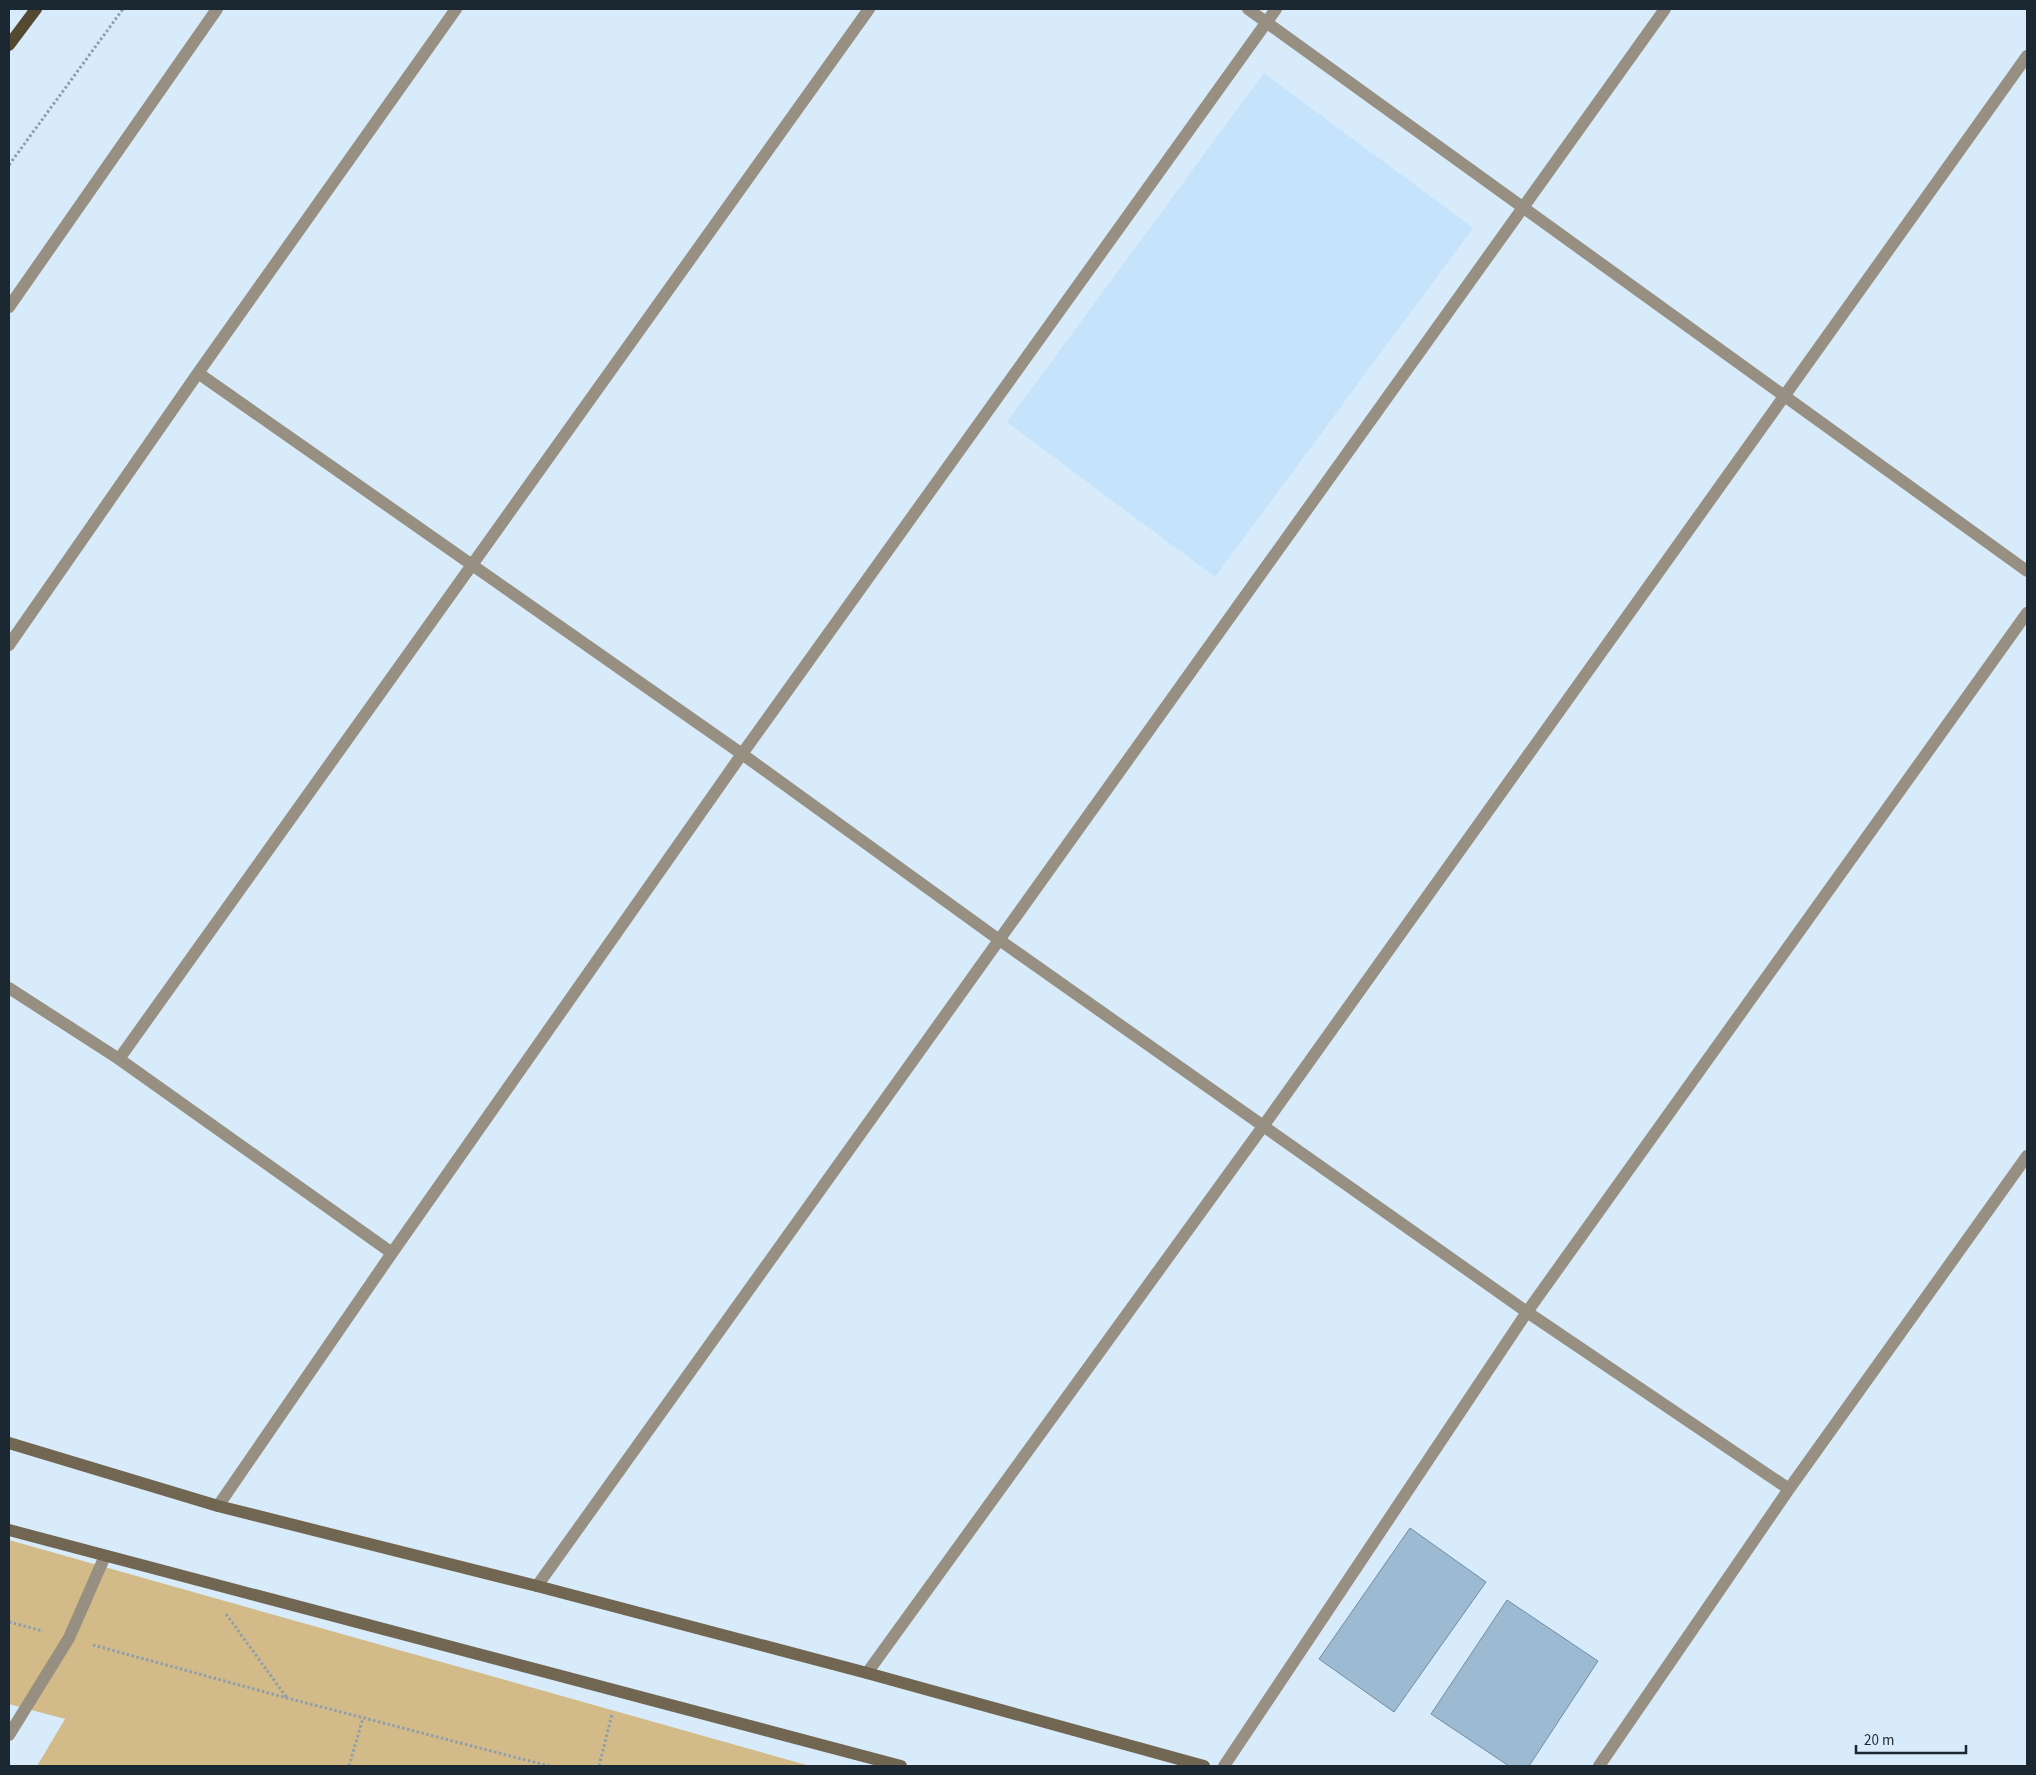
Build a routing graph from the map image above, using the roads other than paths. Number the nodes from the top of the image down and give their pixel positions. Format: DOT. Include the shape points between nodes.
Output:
graph roads {
  1 [pos="36,9"];
  2 [pos="217,9"];
  3 [pos="456,9"];
  4 [pos="869,9"];
  5 [pos="1248,9"];
  6 [pos="1276,9"];
  7 [pos="1665,9"];
  8 [pos="1267,22"];
  9 [pos="9,45"];
  10 [pos="2027,56"];
  11 [pos="1524,208"];
  12 [pos="9,307"];
  13 [pos="198,373"];
  14 [pos="1784,396"];
  15 [pos="471,564"];
  16 [pos="2027,571"];
  17 [pos="2027,613"];
  18 [pos="9,645"];
  19 [pos="742,754"];
  20 [pos="998,939"];
  21 [pos="9,988"];
  22 [pos="119,1059"];
  23 [pos="1264,1125"];
  24 [pos="2027,1156"];
  25 [pos="392,1253"];
  26 [pos="1527,1312"];
  27 [pos="9,1443"];
  28 [pos="1789,1489"];
  29 [pos="218,1506"];
  30 [pos="9,1530"];
  31 [pos="105,1556"];
  32 [pos="537,1586"];
  33 [pos="867,1673"];
  34 [pos="9,1735"];
  35 [pos="901,1766"];
  36 [pos="1204,1766"];
  37 [pos="1224,1766"];
  38 [pos="1600,1766"];
  1 -- 9 [label="main road"];
  2 -- 12 [label="street"];
  3 -- 13 [label="street"];
  4 -- 15 [label="street"];
  5 -- 8 [label="street"];
  6 -- 8 [label="street"];
  7 -- 11 [label="street"];
  8 -- 11 [label="street"];
  8 -- 19 [label="street"];
  10 -- 14 [label="street"];
  11 -- 14 [label="street"];
  11 -- 20 [label="street"];
  13 -- 15 [label="street"];
  13 -- 18 [label="street"];
  14 -- 16 [label="street"];
  14 -- 23 [label="street"];
  15 -- 19 [label="street"];
  15 -- 22 [label="street"];
  17 -- 26 [label="street"];
  19 -- 20 [label="street"];
  19 -- 25 [label="street"];
  20 -- 23 [label="street"];
  20 -- 32 [label="street"];
  21 -- 22 [label="street"];
  22 -- 25 [label="street"];
  23 -- 26 [label="street"];
  23 -- 33 [label="street"];
  24 -- 28 [label="street"];
  25 -- 29 [label="street"];
  26 -- 28 [label="street"];
  26 -- 37 [label="street"];
  27 -- 29 [label="main road"];
  28 -- 38 [label="street"];
  29 -- 32 [label="main road"];
  30 -- 31 [label="main road"];
  31 -- 34 [label="street" via="69,1638"];
  31 -- 35 [label="main road"];
  32 -- 33 [label="main road"];
  33 -- 36 [label="main road"];
}
